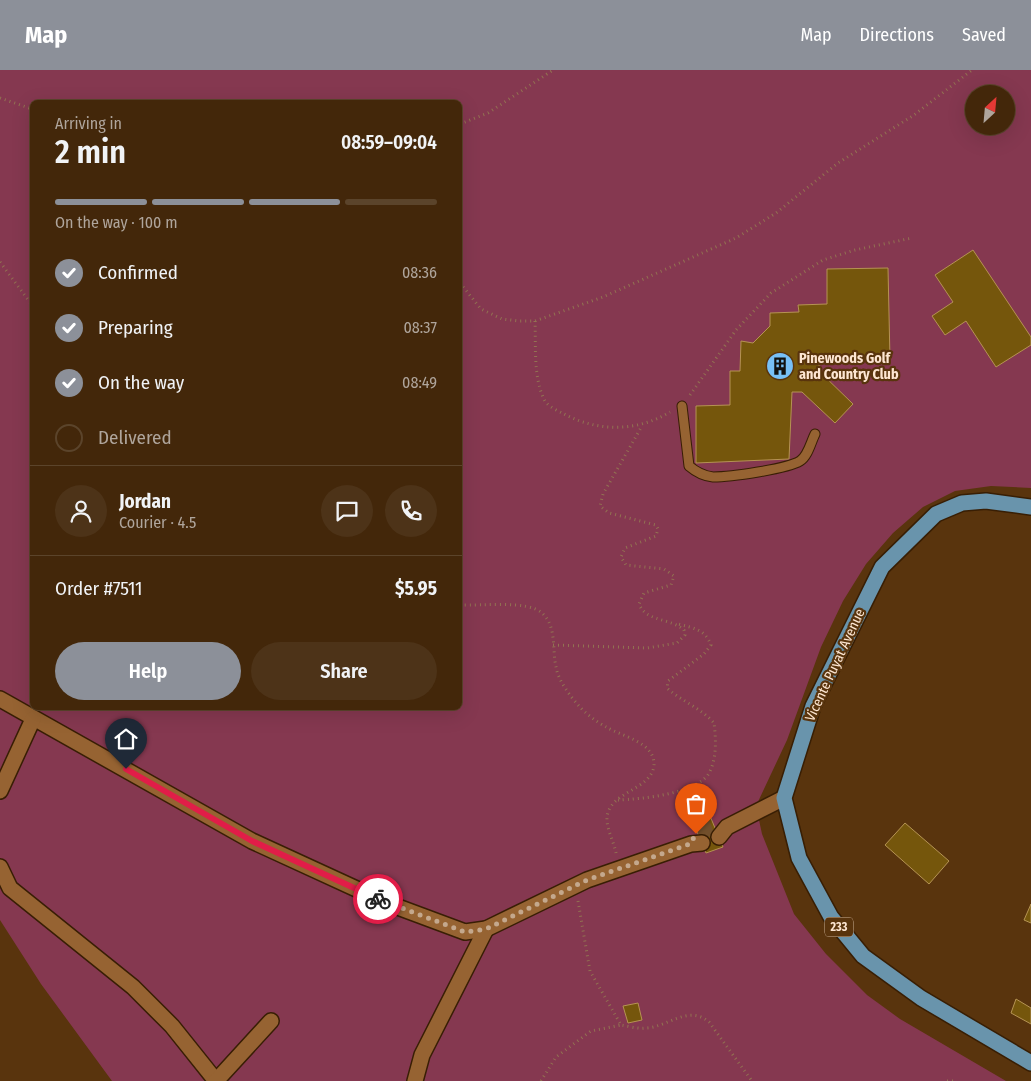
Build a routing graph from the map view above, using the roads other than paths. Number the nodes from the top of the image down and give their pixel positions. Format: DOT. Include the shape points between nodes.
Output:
graph roads {
  1 [pos="682,406"];
  2 [pos="815,434"];
  3 [pos="1031,507"];
  4 [pos="0,699"];
  5 [pos="33,718"];
  6 [pos="0,791"];
  7 [pos="784,798"];
  8 [pos="720,830"];
  9 [pos="697,840"];
  10 [pos="0,867"];
  11 [pos="486,929"];
  12 [pos="271,1020"];
  13 [pos="1031,1062"];
  14 [pos="216,1081"];
  15 [pos="415,1081"];
  1 -- 2 [label="lane" via="689,466 713,477 788,465 805,456"];
  3 -- 7 [label="main road, Vicente Puyat Avenue" via="986,501 962,504 936,514 882,567 813,706"];
  4 -- 5 [label="street"];
  5 -- 6 [label="street"];
  5 -- 11 [label="street" via="252,841 387,903 448,926 465,932"];
  7 -- 8 [label="street"];
  7 -- 13 [label="main road, 233" via="800,858 831,917 863,956 920,998"];
  9 -- 11 [label="street" via="575,886"];
  10 -- 14 [label="street" via="10,888 133,987 172,1026"];
  11 -- 15 [label="street" via="422,1055"];
  12 -- 14 [label="street"];
}
